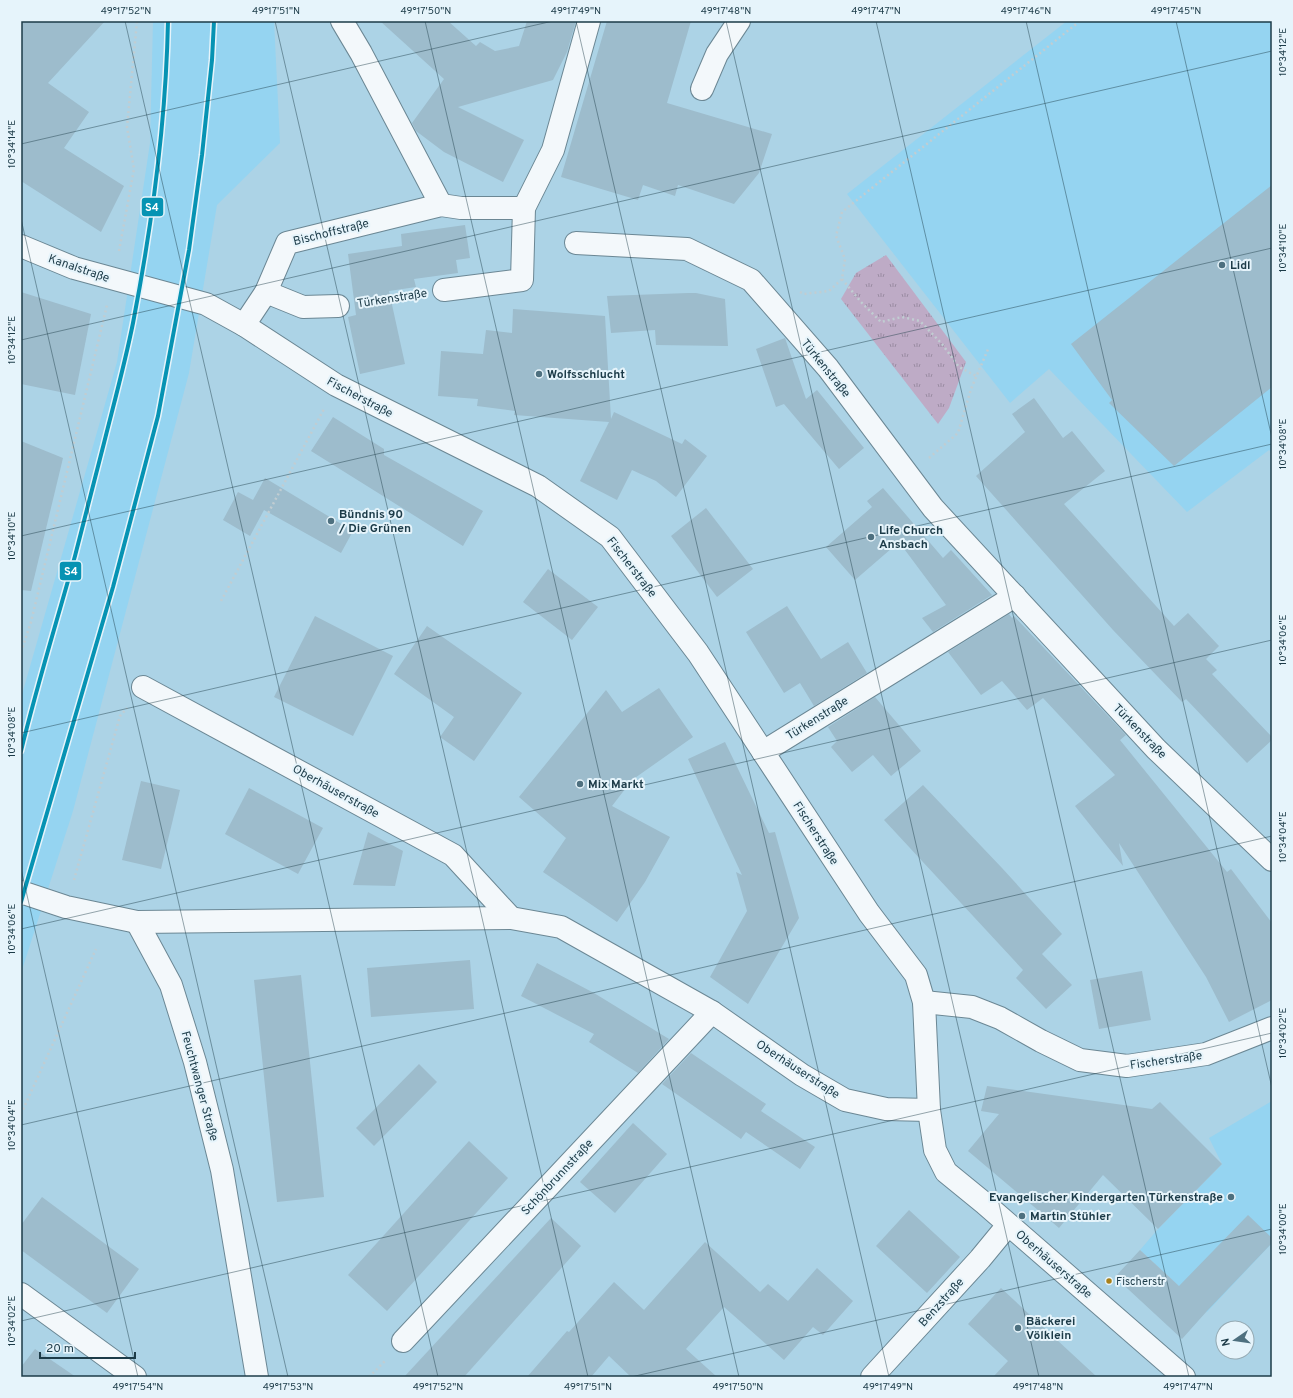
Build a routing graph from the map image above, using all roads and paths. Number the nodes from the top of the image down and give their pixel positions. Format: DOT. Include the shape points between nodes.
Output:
graph roads {
  1 [pos="137,21"];
  2 [pos="342,21"];
  3 [pos="589,21"];
  4 [pos="739,21"];
  5 [pos="1080,21"];
  6 [pos="702,89"];
  7 [pos="441,205"];
  8 [pos="524,208"];
  9 [pos="576,243"];
  10 [pos="21,246"];
  11 [pos="842,278"];
  12 [pos="113,279"];
  13 [pos="138,286"];
  14 [pos="444,290"];
  15 [pos="797,291"];
  16 [pos="266,292"];
  17 [pos="338,306"];
  18 [pos="244,324"];
  19 [pos="989,347"];
  20 [pos="976,376"];
  21 [pos="336,385"];
  22 [pos="909,475"];
  23 [pos="1015,596"];
  24 [pos="221,601"];
  25 [pos="21,652"];
  26 [pos="144,687"];
  27 [pos="763,752"];
  28 [pos="1272,860"];
  29 [pos="21,892"];
  30 [pos="66,907"];
  31 [pos="510,918"];
  32 [pos="137,922"];
  33 [pos="96,949"];
  34 [pos="924,1002"];
  35 [pos="712,1012"];
  36 [pos="1272,1028"];
  37 [pos="929,1110"];
  38 [pos="21,1114"];
  39 [pos="1008,1224"];
  40 [pos="21,1294"];
  41 [pos="403,1342"];
  42 [pos="135,1377"];
  43 [pos="257,1377"];
  44 [pos="872,1377"];
  45 [pos="1184,1377"];
  1 -- 12 [label="path" via="127,127 134,169"];
  2 -- 7 [label="street"];
  3 -- 8 [label="street" via="553,150"];
  4 -- 6 [label="street" via="717,54"];
  5 -- 11 [label="path" via="842,212 836,236 845,259"];
  7 -- 8 [label="street, Bischoffstraße" via="460,208"];
  7 -- 16 [label="street, Bischoffstraße" via="287,243"];
  8 -- 14 [label="street, Türkenstraße" via="522,280"];
  9 -- 22 [label="street, Türkenstraße" via="687,249 751,280 828,368"];
  10 -- 12 [label="street, Kanalstraße" via="74,268"];
  11 -- 15 [label="path" via="829,291 804,294"];
  11 -- 20 [label="path" via="881,322 902,317 920,321 959,367"];
  12 -- 13 [label="street, Kanalstraße"];
  12 -- 25 [label="path" via="31,622"];
  13 -- 18 [label="street, Fischerstraße" via="206,304"];
  14 -- 17 [label="path, Türkenstraße"];
  16 -- 17 [label="street" via="303,307"];
  16 -- 18 [label="street, Bischoffstraße"];
  18 -- 21 [label="street, Fischerstraße"];
  19 -- 20 [label="path"];
  20 -- 22 [label="path" via="958,433"];
  21 -- 24 [label="path"];
  21 -- 27 [label="street, Fischerstraße" via="538,486 610,537 698,653"];
  22 -- 23 [label="street, Türkenstraße" via="933,508"];
  23 -- 27 [label="street, Türkenstraße"];
  23 -- 28 [label="street, Türkenstraße" via="1156,749"];
  26 -- 30 [label="path" via="120,716"];
  26 -- 31 [label="street, Oberhäuserstraße" via="453,855"];
  27 -- 34 [label="street, Fischerstraße" via="869,913 916,975"];
  29 -- 30 [label="street"];
  30 -- 32 [label="street"];
  31 -- 32 [label="street, Oberhäuserstraße"];
  31 -- 35 [label="street, Oberhäuserstraße" via="561,927"];
  32 -- 43 [label="street, Feuchtwanger Straße" via="171,985 195,1062 222,1170"];
  33 -- 38 [label="path"];
  34 -- 36 [label="street, Fischerstraße" via="972,1006 1080,1060 1127,1066 1206,1054"];
  34 -- 37 [label="street, Fischerstraße"];
  35 -- 37 [label="street, Oberhäuserstraße" via="802,1075 845,1100 886,1109"];
  35 -- 41 [label="street, Schönbrunnstraße"];
  37 -- 39 [label="street, Oberhäuserstraße" via="935,1150 946,1172"];
  39 -- 44 [label="street, Benzstraße" via="980,1259"];
  39 -- 45 [label="street, Oberhäuserstraße"];
  40 -- 42 [label="street"];
}
